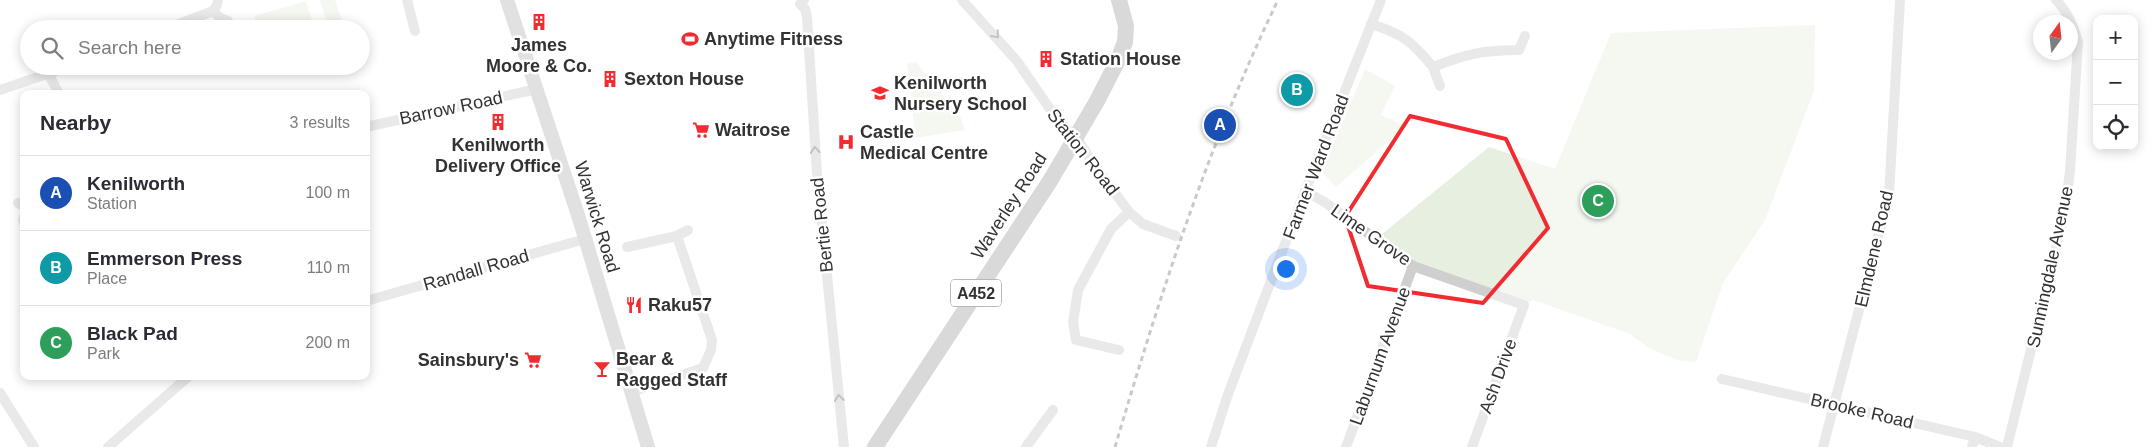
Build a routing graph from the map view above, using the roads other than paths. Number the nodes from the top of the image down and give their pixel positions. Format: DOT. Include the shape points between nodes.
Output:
graph roads {
  1 [pos="218,0"];
  2 [pos="407,0"];
  3 [pos="506,0"];
  4 [pos="962,0"];
  5 [pos="1119,0"];
  6 [pos="1381,0"];
  7 [pos="1900,0"];
  8 [pos="2056,0"];
  9 [pos="802,2"];
  10 [pos="213,10"];
  11 [pos="188,20"];
  12 [pos="225,20"];
  13 [pos="1371,24"];
  14 [pos="415,31"];
  15 [pos="1525,36"];
  16 [pos="1433,67"];
  17 [pos="49,75"];
  18 [pos="1440,86"];
  19 [pos="537,89"];
  20 [pos="0,90"];
  21 [pos="56,90"];
  22 [pos="370,126"];
  23 [pos="1076,137"];
  24 [pos="1305,191"];
  25 [pos="1129,212"];
  26 [pos="688,230"];
  27 [pos="677,236"];
  28 [pos="1176,236"];
  29 [pos="585,239"];
  30 [pos="627,247"];
  31 [pos="1413,266"];
  32 [pos="370,300"];
  33 [pos="1524,305"];
  34 [pos="1119,350"];
  35 [pos="1722,379"];
  36 [pos="185,380"];
  37 [pos="632,392"];
  38 [pos="0,393"];
  39 [pos="1835,405"];
  40 [pos="1053,410"];
  41 [pos="1973,442"];
  42 [pos="645,446"];
  43 [pos="34,447"];
  44 [pos="108,447"];
  45 [pos="844,447"];
  46 [pos="875,447"];
  47 [pos="1026,447"];
  48 [pos="1211,447"];
  49 [pos="1346,447"];
  50 [pos="1472,447"];
  51 [pos="1823,447"];
  52 [pos="2000,447"];
  53 [pos="2007,447"];
  1 -- 10 [label="street"];
  2 -- 14 [label="street"];
  3 -- 19 [label="main road, Warwick Road"];
  4 -- 23 [label="street, Station Road, one-way" via="1017,61 1060,123"];
  5 -- 23 [label="main road, A452" via="1126,26 1123,49"];
  6 -- 13 [label="street, Farmer Ward Road"];
  7 -- 39 [label="street, Elmdene Road" via="1889,195"];
  8 -- 53 [label="street, Sunningdale Avenue" via="2072,22 2078,42 2070,171 2061,230"];
  45 -- 9 [label="street, Bertie Road, one-way" via="817,174 807,17"];
  10 -- 11 [label="street"];
  10 -- 12 [label="street"];
  13 -- 16 [label="street" via="1395,31"];
  13 -- 24 [label="street, Farmer Ward Road"];
  15 -- 16 [label="street" via="1519,54 1493,50 1470,53"];
  16 -- 18 [label="street"];
  17 -- 20 [label="street"];
  17 -- 21 [label="street"];
  19 -- 22 [label="street, Barrow Road"];
  19 -- 29 [label="main road, Warwick Road"];
  23 -- 25 [label="street, Station Road"];
  23 -- 46 [label="main road, Waverley Road / A452"];
  24 -- 31 [label="street, Lime Grove"];
  24 -- 48 [label="street, Farmer Ward Road"];
  25 -- 28 [label="street, Station Road" via="1143,224"];
  25 -- 34 [label="street" via="1111,229 1078,290 1073,322 1076,340"];
  26 -- 27 [label="street"];
  27 -- 30 [label="street"];
  27 -- 37 [label="street" via="712,340 712,350 703,368"];
  29 -- 32 [label="street, Randall Road"];
  29 -- 37 [label="main road, Warwick Road"];
  31 -- 33 [label="street, Lime Grove"];
  31 -- 49 [label="street, Laburnum Avenue"];
  33 -- 50 [label="street, Ash Drive"];
  35 -- 39 [label="street, Brooke Road"];
  36 -- 44 [label="street"];
  37 -- 42 [label="main road, Warwick Road"];
  38 -- 43 [label="street"];
  39 -- 41 [label="street, Brooke Road"];
  39 -- 51 [label="street, Elmdene Road"];
  40 -- 47 [label="street"];
  41 -- 52 [label="street, Brooke Road"];
}
